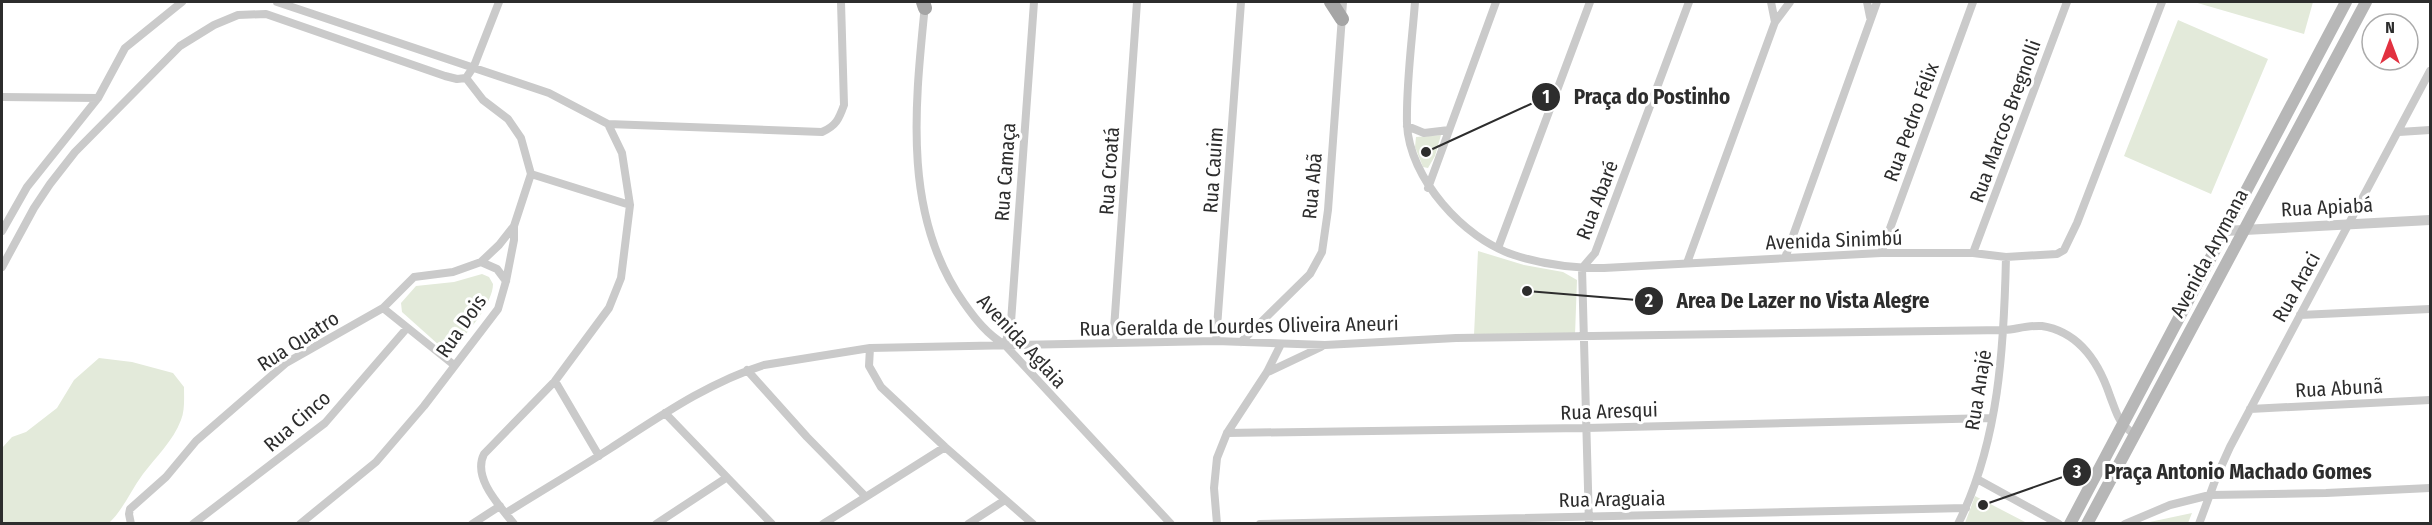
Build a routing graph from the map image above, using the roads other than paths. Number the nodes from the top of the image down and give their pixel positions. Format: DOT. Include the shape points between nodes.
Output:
graph roads {
  1 [pos="182,2"];
  2 [pos="276,2"];
  3 [pos="499,2"];
  4 [pos="841,2"];
  5 [pos="1034,2"];
  6 [pos="1137,2"];
  7 [pos="1241,2"];
  8 [pos="1331,2"];
  9 [pos="1343,2"];
  10 [pos="1415,2"];
  11 [pos="1496,2"];
  12 [pos="1590,2"];
  13 [pos="1689,2"];
  14 [pos="1771,2"];
  15 [pos="1790,2"];
  16 [pos="1867,2"];
  17 [pos="1877,2"];
  18 [pos="1972,2"];
  19 [pos="2067,2"];
  20 [pos="2162,2"];
  21 [pos="2346,2"];
  22 [pos="2366,2"];
  23 [pos="924,4"];
  24 [pos="1870,17"];
  25 [pos="1342,19"];
  26 [pos="1775,22"];
  27 [pos="474,66"];
  28 [pos="2430,71"];
  29 [pos="466,78"];
  30 [pos="2,97"];
  31 [pos="98,98"];
  32 [pos="608,124"];
  33 [pos="1407,126"];
  34 [pos="1449,130"];
  35 [pos="2430,130"];
  36 [pos="2399,132"];
  37 [pos="531,174"];
  38 [pos="1428,188"];
  39 [pos="630,205"];
  40 [pos="2430,220"];
  41 [pos="2350,224"];
  42 [pos="514,226"];
  43 [pos="2245,229"];
  44 [pos="2,231"];
  45 [pos="2225,231"];
  46 [pos="1498,248"];
  47 [pos="1881,253"];
  48 [pos="1974,253"];
  49 [pos="2006,257"];
  50 [pos="1785,258"];
  51 [pos="481,262"];
  52 [pos="1687,263"];
  53 [pos="2,267"];
  54 [pos="1582,268"];
  55 [pos="506,281"];
  56 [pos="384,308"];
  57 [pos="2430,309"];
  58 [pos="2300,315"];
  59 [pos="407,328"];
  60 [pos="2004,330"];
  61 [pos="1583,335"];
  62 [pos="1216,341"];
  63 [pos="1241,342"];
  64 [pos="1113,343"];
  65 [pos="1281,344"];
  66 [pos="1005,345"];
  67 [pos="1325,345"];
  68 [pos="870,348"];
  69 [pos="454,365"];
  70 [pos="747,370"];
  71 [pos="1267,372"];
  72 [pos="555,381"];
  73 [pos="2430,400"];
  74 [pos="2250,409"];
  75 [pos="665,413"];
  76 [pos="1992,418"];
  77 [pos="2121,425"];
  78 [pos="1586,428"];
  79 [pos="1227,433"];
  80 [pos="2134,434"];
  81 [pos="945,447"];
  82 [pos="599,456"];
  83 [pos="726,478"];
  84 [pos="1977,479"];
  85 [pos="2430,488"];
  86 [pos="2210,495"];
  87 [pos="865,496"];
  88 [pos="1005,500"];
  89 [pos="500,506"];
  90 [pos="1966,508"];
  91 [pos="506,513"];
  92 [pos="1589,520"];
  93 [pos="2093,522"];
  94 [pos="131,524"];
  95 [pos="193,524"];
  96 [pos="300,524"];
  97 [pos="472,524"];
  98 [pos="514,524"];
  99 [pos="656,524"];
  100 [pos="772,524"];
  101 [pos="823,524"];
  102 [pos="968,524"];
  103 [pos="1033,524"];
  104 [pos="1171,524"];
  105 [pos="1217,524"];
  106 [pos="1260,524"];
  107 [pos="1958,524"];
  108 [pos="2059,524"];
  109 [pos="2070,524"];
  110 [pos="2125,524"];
  111 [pos="2199,524"];
  1 -- 31 [label="street" via="125,48"];
  2 -- 27 [label="street"];
  3 -- 27 [label="street"];
  4 -- 32 [label="street" via="844,105 832,127 822,132"];
  5 -- 66 [label="street, Rua Camaça" via="1011,322"];
  6 -- 64 [label="street, Rua Croatá"];
  7 -- 62 [label="street, Rua Cauim"];
  8 -- 25 [label="main road"];
  9 -- 25 [label="street, Rua Abã"];
  10 -- 33 [label="street, Avenida Sinimbú"];
  11 -- 34 [label="street"];
  12 -- 46 [label="street"];
  13 -- 54 [label="street, Rua Abaré" via="1595,254"];
  14 -- 26 [label="street"];
  15 -- 26 [label="street"];
  16 -- 24 [label="street"];
  17 -- 24 [label="street"];
  18 -- 47 [label="street, Rua Pedro Félix"];
  19 -- 48 [label="street, Rua Marcos Bregnolli"];
  20 -- 49 [label="street, Avenida Sinimbú" via="2064,250 2057,254"];
  21 -- 45 [label="main road, Avenida Arymana"];
  22 -- 43 [label="main road, Avenida Arymana"];
  23 -- 66 [label="street, Avenida Aglaia" via="917,141 924,213 950,283 978,323"];
  24 -- 50 [label="street"];
  25 -- 63 [label="street, Rua Abã" via="1322,252 1310,274"];
  26 -- 52 [label="street"];
  27 -- 29 [label="street"];
  27 -- 32 [label="street" via="549,93"];
  28 -- 36 [label="street, Rua Araci"];
  29 -- 37 [label="street" via="483,100 508,119 521,138"];
  29 -- 53 [label="street" via="445,76 266,14 238,15 180,46 75,152 39,200"];
  30 -- 31 [label="street"];
  31 -- 44 [label="street" via="27,187"];
  32 -- 39 [label="street" via="622,153"];
  33 -- 34 [label="street" via="1425,133"];
  33 -- 38 [label="street, Avenida Sinimbú"];
  34 -- 38 [label="street"];
  35 -- 36 [label="street"];
  36 -- 41 [label="street, Rua Araci"];
  37 -- 39 [label="street"];
  37 -- 42 [label="street, Rua Dois"];
  38 -- 46 [label="street, Avenida Sinimbú" via="1461,222"];
  39 -- 72 [label="street" via="621,278 609,308"];
  40 -- 41 [label="street, Rua Apiabá"];
  41 -- 43 [label="street, Rua Apiabá"];
  41 -- 58 [label="street, Rua Araci"];
  42 -- 51 [label="street, Rua Quatro"];
  42 -- 55 [label="street, Rua Dois"];
  43 -- 45 [label="street, Rua Apiabá"];
  43 -- 80 [label="main road, Avenida Arymana"];
  45 -- 77 [label="main road, Avenida Arymana"];
  46 -- 54 [label="street, Avenida Sinimbú" via="1547,264"];
  47 -- 48 [label="street, Avenida Sinimbú"];
  47 -- 50 [label="street, Avenida Sinimbú"];
  48 -- 49 [label="street, Avenida Sinimbú"];
  49 -- 60 [label="street, Rua Anajé"];
  50 -- 52 [label="street, Avenida Sinimbú"];
  51 -- 55 [label="street" via="497,269"];
  51 -- 56 [label="street, Rua Quatro" via="453,272 414,277"];
  52 -- 54 [label="street, Avenida Sinimbú"];
  54 -- 61 [label="street, Rua Abaré"];
  55 -- 69 [label="street, Rua Dois" via="498,309"];
  56 -- 59 [label="street"];
  56 -- 94 [label="street, Rua Quatro" via="286,363 196,441 130,509"];
  57 -- 58 [label="street"];
  58 -- 74 [label="street, Rua Araci"];
  59 -- 69 [label="street"];
  59 -- 95 [label="street, Rua Cinco" via="325,423"];
  60 -- 61 [label="street, Rua Geralda de Lourdes Oliveira Aneuri"];
  60 -- 76 [label="street, Rua Anajé"];
  60 -- 77 [label="street, Rua Geralda de Lourdes Oliveira Aneuri" via="2042,326 2070,336 2092,356"];
  61 -- 67 [label="street, Rua Geralda de Lourdes Oliveira Aneuri"];
  61 -- 78 [label="street, Rua Abaré"];
  62 -- 63 [label="street, Rua Geralda de Lourdes Oliveira Aneuri"];
  62 -- 64 [label="street, Rua Geralda de Lourdes Oliveira Aneuri"];
  63 -- 65 [label="street, Rua Geralda de Lourdes Oliveira Aneuri"];
  64 -- 66 [label="street, Rua Geralda de Lourdes Oliveira Aneuri"];
  65 -- 67 [label="street, Rua Geralda de Lourdes Oliveira Aneuri"];
  65 -- 71 [label="street"];
  66 -- 68 [label="street, Rua Geralda de Lourdes Oliveira Aneuri"];
  66 -- 104 [label="street, Avenida Aglaia"];
  67 -- 71 [label="street"];
  68 -- 70 [label="street, Rua Geralda de Lourdes Oliveira Aneuri"];
  68 -- 81 [label="street" via="869,366 882,387"];
  69 -- 96 [label="street, Rua Dois" via="376,462"];
  70 -- 75 [label="street, Rua Geralda de Lourdes Oliveira Aneuri"];
  70 -- 87 [label="street"];
  71 -- 79 [label="street"];
  72 -- 82 [label="street"];
  72 -- 89 [label="street" via="480,462 483,479"];
  73 -- 74 [label="street, Rua Abunã"];
  74 -- 86 [label="street, Rua Araci"];
  75 -- 82 [label="street, Rua Geralda de Lourdes Oliveira Aneuri"];
  75 -- 83 [label="street"];
  76 -- 78 [label="street, Rua Aresqui"];
  76 -- 84 [label="street, Rua Anajé"];
  77 -- 80 [label="street"];
  77 -- 109 [label="main road, Avenida Arymana"];
  78 -- 79 [label="street, Rua Aresqui"];
  78 -- 92 [label="street, Rua Abaré"];
  79 -- 105 [label="street" via="1217,458"];
  80 -- 93 [label="main road, Avenida Arymana"];
  81 -- 87 [label="street"];
  81 -- 88 [label="street"];
  82 -- 91 [label="street, Rua Geralda de Lourdes Oliveira Aneuri"];
  83 -- 99 [label="street"];
  83 -- 100 [label="street"];
  84 -- 90 [label="street, Rua Anajé"];
  84 -- 108 [label="street"];
  85 -- 86 [label="street"];
  86 -- 110 [label="street" via="2170,505"];
  86 -- 111 [label="street, Rua Araci"];
  87 -- 101 [label="street"];
  88 -- 102 [label="street"];
  88 -- 103 [label="street"];
  89 -- 91 [label="street"];
  89 -- 97 [label="street"];
  90 -- 92 [label="street, Rua Araguaia"];
  90 -- 107 [label="street, Rua Anajé"];
  91 -- 98 [label="street"];
  92 -- 106 [label="street, Rua Araguaia"];
}
